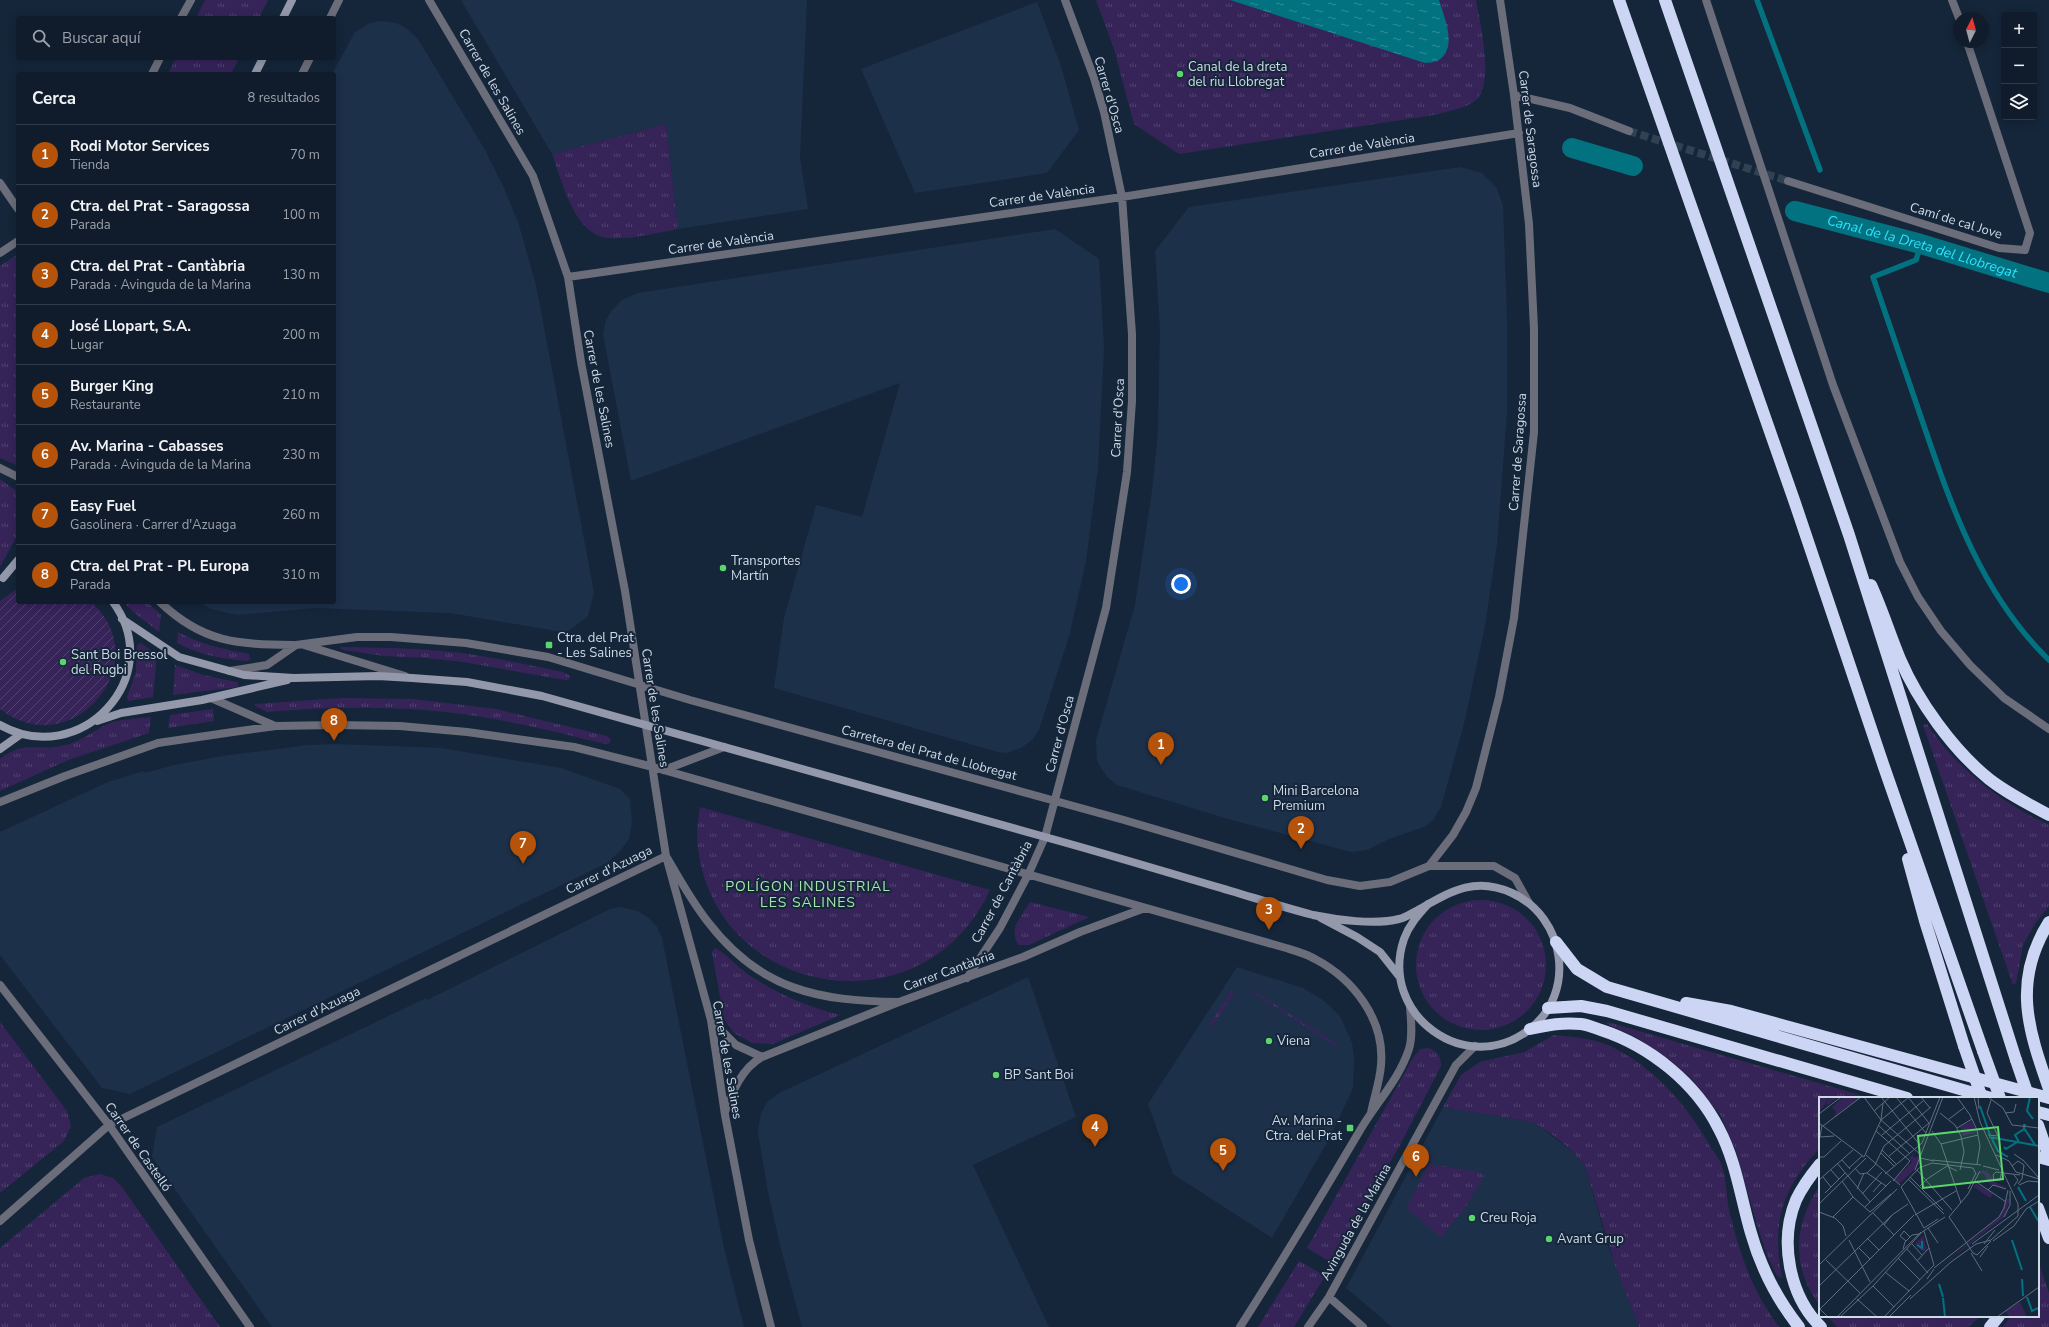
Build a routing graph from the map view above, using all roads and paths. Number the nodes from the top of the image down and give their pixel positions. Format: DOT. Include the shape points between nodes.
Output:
graph roads {
  1 [pos="191,0"];
  2 [pos="292,0"];
  3 [pos="339,0"];
  4 [pos="429,0"];
  5 [pos="1065,0"];
  6 [pos="1500,0"];
  7 [pos="1619,0"];
  8 [pos="1665,0"];
  9 [pos="1706,0"];
  10 [pos="1952,0"];
  11 [pos="1957,12"];
  12 [pos="182,16"];
  13 [pos="284,16"];
  14 [pos="331,16"];
  15 [pos="1969,48"];
  16 [pos="159,60"];
  17 [pos="262,60"];
  18 [pos="309,60"];
  19 [pos="153,72"];
  20 [pos="256,72"];
  21 [pos="303,72"];
  22 [pos="1514,95"];
  23 [pos="1630,131"];
  24 [pos="1519,133"];
  25 [pos="1788,181"];
  26 [pos="0,183"];
  27 [pos="1122,197"];
  28 [pos="16,206"];
  29 [pos="16,242"];
  30 [pos="0,253"];
  31 [pos="568,277"];
  32 [pos="0,468"];
  33 [pos="16,476"];
  34 [pos="1849,535"];
  35 [pos="16,562"];
  36 [pos="16,573"];
  37 [pos="1,579"];
  38 [pos="113,604"];
  39 [pos="163,604"];
  40 [pos="122,619"];
  41 [pos="298,644"];
  42 [pos="229,671"];
  43 [pos="294,678"];
  44 [pos="412,678"];
  45 [pos="639,683"];
  46 [pos="211,698"];
  47 [pos="92,722"];
  48 [pos="0,725"];
  49 [pos="276,726"];
  50 [pos="646,726"];
  51 [pos="2049,729"];
  52 [pos="21,734"];
  53 [pos="724,746"];
  54 [pos="0,749"];
  55 [pos="653,767"];
  56 [pos="1884,767"];
  57 [pos="664,770"];
  58 [pos="1055,801"];
  59 [pos="0,802"];
  60 [pos="2049,815"];
  61 [pos="1045,837"];
  62 [pos="666,856"];
  63 [pos="1429,866"];
  64 [pos="1029,873"];
  65 [pos="1529,903"];
  66 [pos="1428,904"];
  67 [pos="1145,908"];
  68 [pos="1315,915"];
  69 [pos="2049,922"];
  70 [pos="1556,942"];
  71 [pos="1399,976"];
  72 [pos="967,978"];
  73 [pos="0,985"];
  74 [pos="1652,1001"];
  75 [pos="898,1002"];
  76 [pos="1410,1007"];
  77 [pos="1548,1008"];
  78 [pos="711,1020"];
  79 [pos="1530,1029"];
  80 [pos="1474,1046"];
  81 [pos="762,1057"];
  82 [pos="2049,1089"];
  83 [pos="1904,1097"];
  84 [pos="1982,1097"];
  85 [pos="1988,1097"];
  86 [pos="2000,1097"];
  87 [pos="2029,1097"];
  88 [pos="2049,1098"];
  89 [pos="2039,1112"];
  90 [pos="1371,1113"];
  91 [pos="725,1115"];
  92 [pos="2049,1115"];
  93 [pos="110,1125"];
  94 [pos="2039,1128"];
  95 [pos="2039,1135"];
  96 [pos="2049,1138"];
  97 [pos="2039,1157"];
  98 [pos="2049,1157"];
  99 [pos="2049,1160"];
  100 [pos="1819,1165"];
  101 [pos="2039,1211"];
  102 [pos="0,1221"];
  103 [pos="2049,1238"];
  104 [pos="1329,1297"];
  105 [pos="1998,1317"];
  106 [pos="250,1327"];
  107 [pos="771,1327"];
  108 [pos="1240,1327"];
  109 [pos="1308,1327"];
  110 [pos="1363,1327"];
  111 [pos="1799,1327"];
  112 [pos="1821,1327"];
  113 [pos="1990,1327"];
  1 -- 12 [label="street"];
  2 -- 13 [label="street"];
  3 -- 14 [label="street"];
  4 -- 31 [label="street, Carrer de les Salines" via="532,176"];
  5 -- 27 [label="street, Carrer d'Osca" via="1104,112"];
  6 -- 22 [label="street, Carrer de Saragossa"];
  7 -- 56 [label="highway" via="1795,503"];
  8 -- 34 [label="highway"];
  9 -- 51 [label="street" via="1833,385 1900,562 1941,631 1970,665 2004,698"];
  10 -- 11 [label="street"];
  15 -- 25 [label="street, Camí de cal Jove" via="2030,233 2025,250 1999,248"];
  16 -- 19 [label="street"];
  17 -- 20 [label="street"];
  18 -- 21 [label="street"];
  22 -- 23 [label="street" via="1570,108"];
  22 -- 24 [label="street, Carrer de Saragossa"];
  24 -- 27 [label="street, Carrer de València"];
  24 -- 63 [label="street, Carrer de Saragossa" via="1529,224 1534,330 1534,432 1514,618 1499,697 1476,788 1460,824"];
  26 -- 28 [label="street"];
  27 -- 31 [label="street, Carrer de València"];
  27 -- 58 [label="street, Carrer d'Osca" via="1132,334 1132,401 1127,472 1106,608"];
  29 -- 30 [label="street"];
  31 -- 45 [label="street, Carrer de les Salines" via="581,362 625,591"];
  32 -- 33 [label="street"];
  34 -- 60 [label="highway" via="1880,604 1900,660 1930,712 1965,757 1989,778 2014,796"];
  34 -- 87 [label="highway, bridge"];
  35 -- 37 [label="street"];
  36 -- 37 [label="street"];
  38 -- 40 [label="street"];
  39 -- 41 [label="street" via="200,632 216,638 239,643"];
  40 -- 42 [label="street" via="179,656"];
  40 -- 47 [label="street" via="129,647 126,676 113,702"];
  41 -- 42 [label="street, Carretera del Prat de Llobregat" via="267,665"];
  41 -- 44 [label="street"];
  41 -- 45 [label="street, Carretera del Prat de Llobregat" via="357,637 466,643 548,657"];
  42 -- 43 [label="street"];
  43 -- 44 [label="street"];
  43 -- 46 [label="street"];
  44 -- 50 [label="street" via="467,682 542,696"];
  45 -- 50 [label="street, Carrer de les Salines"];
  45 -- 58 [label="street, Carretera del Prat de Llobregat" via="690,700"];
  46 -- 47 [label="street" via="121,713"];
  46 -- 49 [label="street"];
  47 -- 52 [label="street" via="68,734 54,737"];
  48 -- 52 [label="street"];
  49 -- 55 [label="street" via="400,726 467,732 574,747"];
  49 -- 59 [label="street" via="158,743"];
  50 -- 53 [label="street"];
  50 -- 55 [label="street, Carrer de les Salines"];
  52 -- 54 [label="street"];
  53 -- 57 [label="street"];
  53 -- 61 [label="street"];
  55 -- 57 [label="street"];
  55 -- 62 [label="street, Carrer de les Salines"];
  56 -- 84 [label="highway, bridge" via="1925,921"];
  56 -- 86 [label="highway, bridge"];
  57 -- 64 [label="street"];
  58 -- 61 [label="street, Carrer d'Osca"];
  58 -- 63 [label="street, Carretera del Prat de Llobregat" via="1292,871 1345,884 1360,886 1390,882"];
  61 -- 64 [label="street, Carrer de Cantàbria"];
  61 -- 68 [label="street"];
  62 -- 75 [label="street" via="708,923 739,955 773,980 796,990 830,998"];
  62 -- 78 [label="street, Carrer de les Salines"];
  62 -- 93 [label="street, Carrer d'Azuaga"];
  63 -- 65 [label="street, Carretera del Prat de Llobregat" via="1494,866 1515,878"];
  64 -- 67 [label="street"];
  64 -- 72 [label="street, Carrer de Cantàbria" via="1000,928"];
  65 -- 66 [label="street" via="1510,892 1489,886 1467,887 1446,893"];
  65 -- 70 [label="street" via="1546,920"];
  66 -- 68 [label="street" via="1400,919 1362,921"];
  66 -- 71 [label="street" via="1414,919 1404,937 1399,956"];
  67 -- 72 [label="street, Carrer Cantàbria"];
  67 -- 90 [label="street" via="1314,958 1341,975 1359,994 1371,1014 1380,1040 1381,1065"];
  68 -- 71 [label="street" via="1357,936 1380,952"];
  69 -- 82 [label="highway" via="2032,953 2027,981 2027,1010"];
  70 -- 74 [label="highway" via="1577,969 1592,979 1607,987"];
  70 -- 77 [label="street" via="1560,969 1554,996"];
  71 -- 76 [label="street"];
  72 -- 75 [label="street, Carrer Cantàbria"];
  73 -- 93 [label="street, Carrer de Castelló"];
  74 -- 85 [label="highway"];
  74 -- 88 [label="highway" via="1685,1003 1731,1011"];
  75 -- 81 [label="street, Carrer Cantàbria"];
  76 -- 80 [label="street" via="1422,1022 1437,1034 1455,1043"];
  76 -- 90 [label="street" via="1411,1038 1407,1054 1389,1089"];
  77 -- 79 [label="street"];
  77 -- 83 [label="highway" via="1581,1006 1607,1011"];
  78 -- 81 [label="street" via="736,1045"];
  78 -- 91 [label="street, Carrer de les Salines"];
  79 -- 80 [label="street" via="1504,1043"];
  79 -- 111 [label="highway" via="1558,1023 1583,1024 1613,1034 1643,1048 1672,1070 1700,1100 1719,1129 1732,1162 1750,1232 1767,1280"];
  80 -- 104 [label="street, Avinguda de la Marina" via="1456,1065"];
  81 -- 91 [label="street, Carrer Cantàbria" via="754,1061 734,1088"];
  89 -- 92 [label="highway"];
  90 -- 108 [label="street"];
  91 -- 107 [label="street, Carrer de les Salines" via="749,1240"];
  93 -- 102 [label="street, Carrer d'Azuaga"];
  93 -- 106 [label="street, Carrer de Castelló"];
  94 -- 98 [label="highway, bridge"];
  95 -- 96 [label="highway"];
  97 -- 99 [label="highway"];
  100 -- 112 [label="highway" via="1796,1201 1788,1234 1788,1251 1791,1276 1802,1301"];
  101 -- 103 [label="highway"];
  104 -- 109 [label="street, Avinguda de la Marina"];
  104 -- 110 [label="street"];
  105 -- 113 [label="highway"];
}
